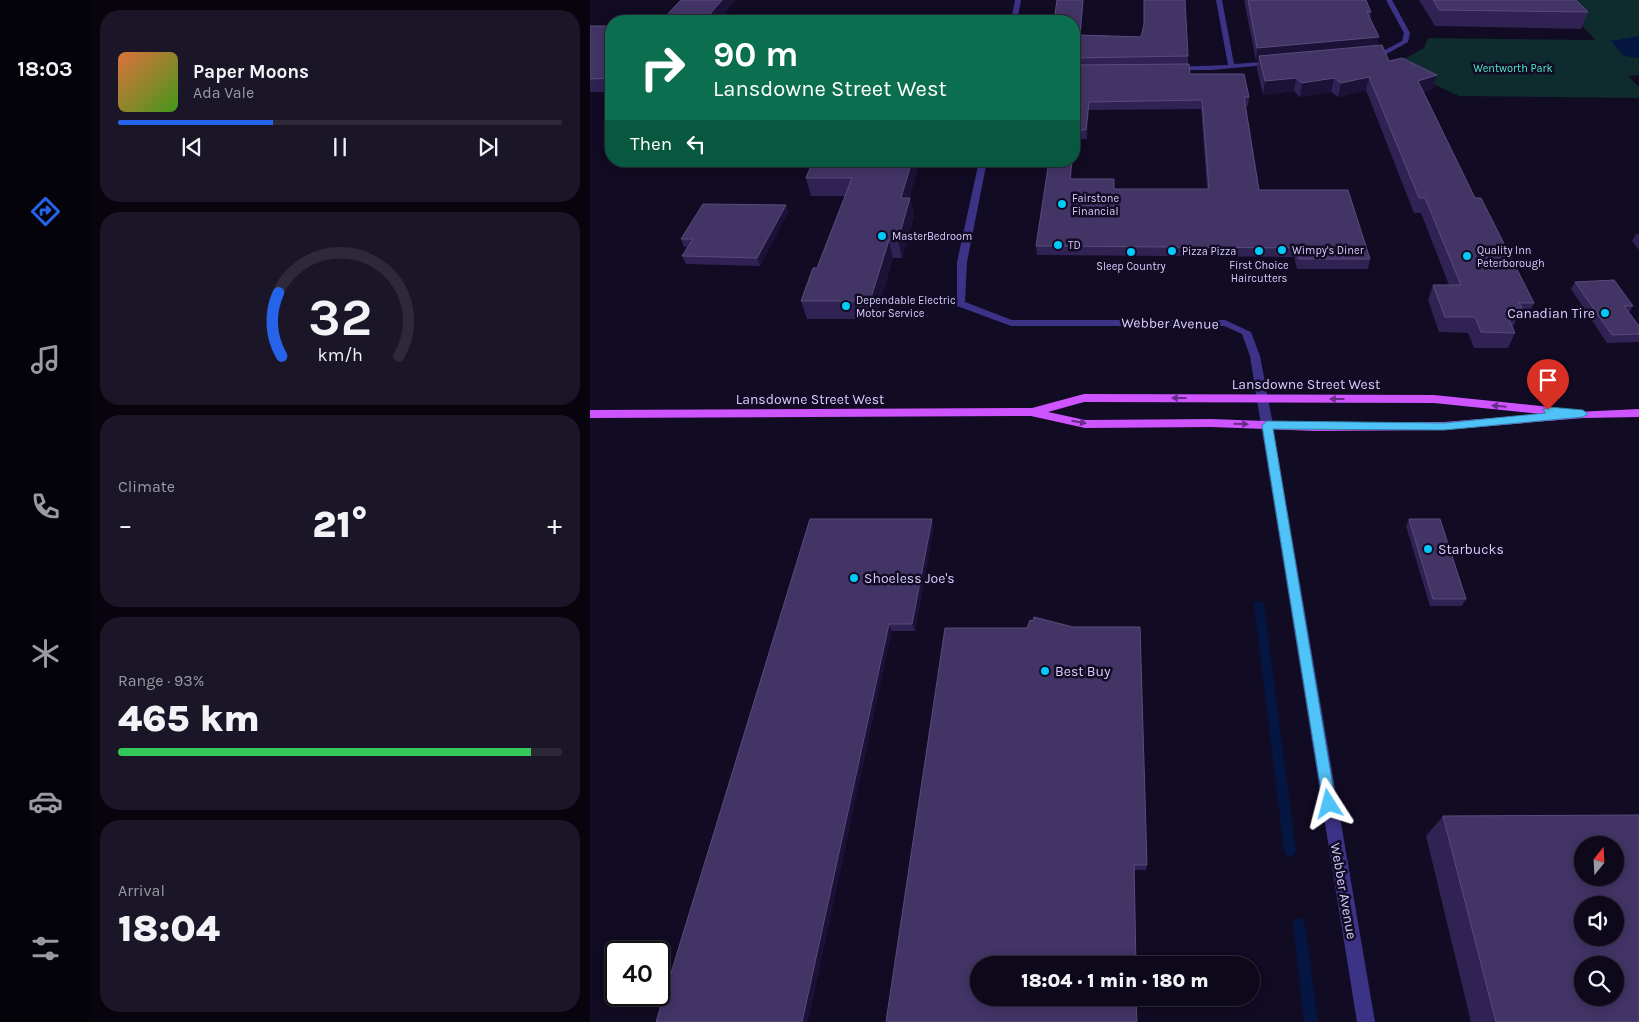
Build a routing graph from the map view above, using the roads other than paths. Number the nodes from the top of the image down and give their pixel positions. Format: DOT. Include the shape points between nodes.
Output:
graph roads {
  1 [pos="1018,0"];
  2 [pos="1219,0"];
  3 [pos="1389,0"];
  4 [pos="1015,15"];
  5 [pos="1363,55"];
  6 [pos="1286,62"];
  7 [pos="1230,65"];
  8 [pos="1160,69"];
  9 [pos="982,167"];
  10 [pos="1262,398"];
  11 [pos="1031,412"];
  12 [pos="1639,413"];
  13 [pos="590,414"];
  14 [pos="1583,414"];
  15 [pos="1267,425"];
  16 [pos="1366,1022"];
  1 -- 4 [label="street"];
  2 -- 7 [label="street"];
  3 -- 5 [label="street" via="1407,33 1405,42 1382,54"];
  6 -- 7 [label="street"];
  7 -- 8 [label="street"];
  9 -- 10 [label="street, Webber Avenue" via="962,262 960,304 1011,322 1225,323 1246,332 1255,356"];
  10 -- 11 [label="main road, Lansdowne Street West, one-way" via="1084,398"];
  14 -- 10 [label="main road, Lansdowne Street West, one-way" via="1434,399"];
  10 -- 15 [label="street, Webber Avenue"];
  11 -- 13 [label="main road, Lansdowne Street West"];
  11 -- 15 [label="main road, Lansdowne Street West, one-way" via="1085,424"];
  12 -- 14 [label="main road, Lansdowne Street West"];
  14 -- 15 [label="main road, Lansdowne Street West" via="1444,426"];
  15 -- 16 [label="street, Webber Avenue"];
}
